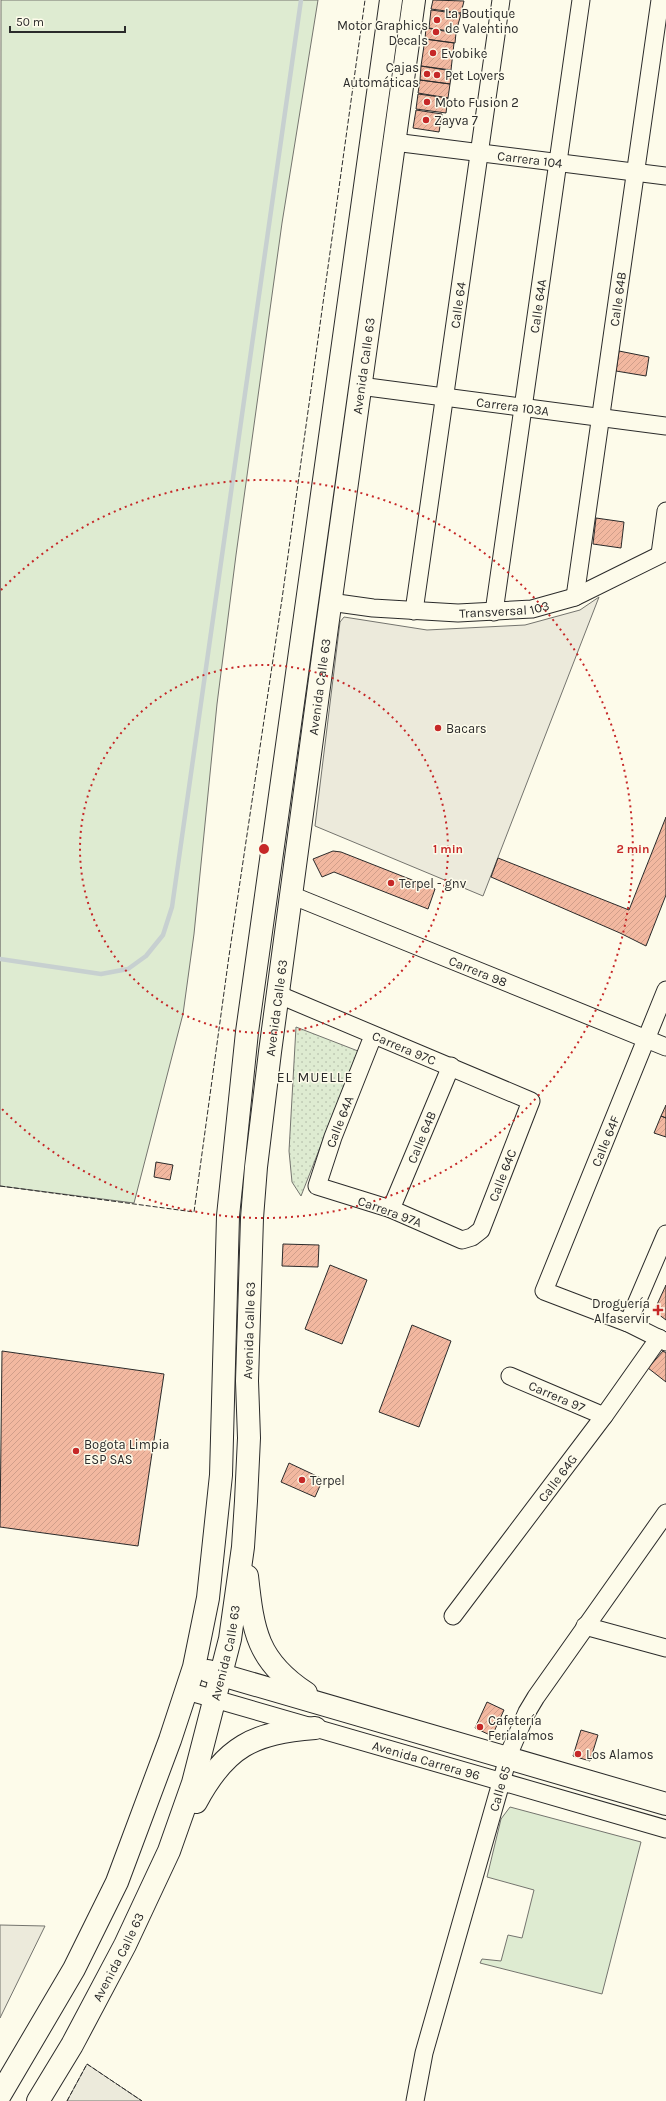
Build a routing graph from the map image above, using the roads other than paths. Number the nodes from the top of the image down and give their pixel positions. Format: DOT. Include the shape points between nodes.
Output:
graph roads {
  1 [pos="391,0"];
  2 [pos="414,0"];
  3 [pos="501,0"];
  4 [pos="580,0"];
  5 [pos="660,0"];
  6 [pos="394,142"];
  7 [pos="479,153"];
  8 [pos="558,163"];
  9 [pos="635,172"];
  10 [pos="666,176"];
  11 [pos="360,386"];
  12 [pos="444,397"];
  13 [pos="523,407"];
  14 [pos="600,417"];
  15 [pos="666,426"];
  16 [pos="666,511"];
  17 [pos="663,553"];
  18 [pos="574,597"];
  19 [pos="330,602"];
  20 [pos="414,611"];
  21 [pos="494,612"];
  22 [pos="291,895"];
  23 [pos="666,990"];
  24 [pos="277,994"];
  25 [pos="373,1036"];
  26 [pos="646,1039"];
  27 [pos="666,1047"];
  28 [pos="451,1066"];
  29 [pos="531,1100"];
  30 [pos="317,1186"];
  31 [pos="391,1209"];
  32 [pos="666,1234"];
  33 [pos="462,1240"];
  34 [pos="628,1323"];
  35 [pos="663,1340"];
  36 [pos="510,1376"];
  37 [pos="604,1416"];
  38 [pos="666,1513"];
  39 [pos="243,1547"];
  40 [pos="453,1616"];
  41 [pos="584,1626"];
  42 [pos="666,1648"];
  43 [pos="194,1667"];
  44 [pos="222,1674"];
  45 [pos="187,1691"];
  46 [pos="216,1699"];
  47 [pos="319,1702"];
  48 [pos="315,1728"];
  49 [pos="508,1760"];
  50 [pos="502,1783"];
  51 [pos="666,1804"];
  52 [pos="666,1829"];
  53 [pos="169,1851"];
  54 [pos="0,2095"];
  55 [pos="38,2101"];
  56 [pos="415,2101"];
  1 -- 43 [label="main road, Avenida Calle 63" via="246,1039 228,1216 221,1475 208,1598"];
  2 -- 6 [label="main road, Avenida Calle 63"];
  3 -- 7 [label="street, Calle 64"];
  4 -- 8 [label="street, Calle 64A"];
  5 -- 9 [label="street, Calle 64B"];
  6 -- 7 [label="street, Carrera 104"];
  6 -- 11 [label="main road, Avenida Calle 63"];
  7 -- 8 [label="street, Carrera 104"];
  7 -- 12 [label="street, Calle 64"];
  8 -- 9 [label="street, Carrera 104"];
  8 -- 13 [label="street, Calle 64A"];
  9 -- 10 [label="street, Carrera 104"];
  9 -- 14 [label="street, Calle 64B"];
  11 -- 12 [label="street, Carrera 103A"];
  11 -- 19 [label="main road, Avenida Calle 63"];
  12 -- 13 [label="street, Carrera 103A"];
  12 -- 20 [label="street, Calle 64"];
  13 -- 14 [label="street, Carrera 103A"];
  13 -- 21 [label="street, Calle 64A"];
  14 -- 15 [label="street, Carrera 103A"];
  14 -- 18 [label="street, Calle 64B"];
  16 -- 17 [label="street"];
  17 -- 18 [label="street, Transversal 103"];
  18 -- 21 [label="street, Transversal 103" via="532,609"];
  19 -- 20 [label="street, Transversal 103"];
  19 -- 22 [label="main road, Avenida Calle 63"];
  20 -- 21 [label="street, Transversal 103"];
  22 -- 24 [label="main road, Avenida Calle 63"];
  22 -- 26 [label="street, Carrera 98"];
  23 -- 26 [label="street, Calle 64F"];
  24 -- 25 [label="street, Carrera 97C"];
  24 -- 39 [label="main road, Avenida Calle 63" via="252,1218 246,1381 249,1438"];
  25 -- 28 [label="street, Carrera 97C"];
  25 -- 30 [label="street, Calle 64A" via="333,1137"];
  26 -- 27 [label="street, Carrera 98"];
  26 -- 34 [label="street, Calle 64F" via="544,1291"];
  28 -- 29 [label="street, Carrera 97C"];
  28 -- 31 [label="street, Calle 64B"];
  29 -- 33 [label="street, Calle 64C" via="481,1230 472,1237"];
  30 -- 31 [label="street, Carrera 97A"];
  31 -- 33 [label="street, Carrera 97A"];
  32 -- 34 [label="street"];
  34 -- 35 [label="street"];
  35 -- 37 [label="street, Calle 64G"];
  36 -- 37 [label="street, Carrera 97"];
  37 -- 40 [label="street, Calle 64G"];
  38 -- 41 [label="street, Calle 65"];
  39 -- 44 [label="main road, Avenida Calle 63" via="234,1617"];
  39 -- 47 [label="main road" via="253,1622 262,1650 282,1675"];
  41 -- 42 [label="street"];
  41 -- 49 [label="street, Calle 65" via="527,1712"];
  43 -- 44 [label="main road, Avenida Carrera 96"];
  43 -- 45 [label="main road, Avenida Calle 63"];
  44 -- 46 [label="main road, Avenida Calle 63"];
  44 -- 47 [label="main road, Avenida Carrera 96"];
  45 -- 46 [label="street, Avenida Carrera 96"];
  45 -- 54 [label="main road, Avenida Calle 63" via="117,1882 74,1969"];
  46 -- 48 [label="street, Avenida Carrera 96"];
  46 -- 53 [label="main road, Avenida Calle 63" via="193,1783"];
  47 -- 49 [label="main road, Avenida Carrera 96"];
  48 -- 50 [label="street, Avenida Carrera 96"];
  48 -- 53 [label="main road" via="269,1734 252,1740 226,1759 206,1783"];
  49 -- 50 [label="street, Calle 65"];
  49 -- 51 [label="main road, Avenida Carrera 96"];
  50 -- 52 [label="street, Avenida Carrera 96"];
  50 -- 56 [label="street, Calle 65" via="424,2053"];
  53 -- 55 [label="main road, Avenida Calle 63" via="125,1945 72,2045"];
}
